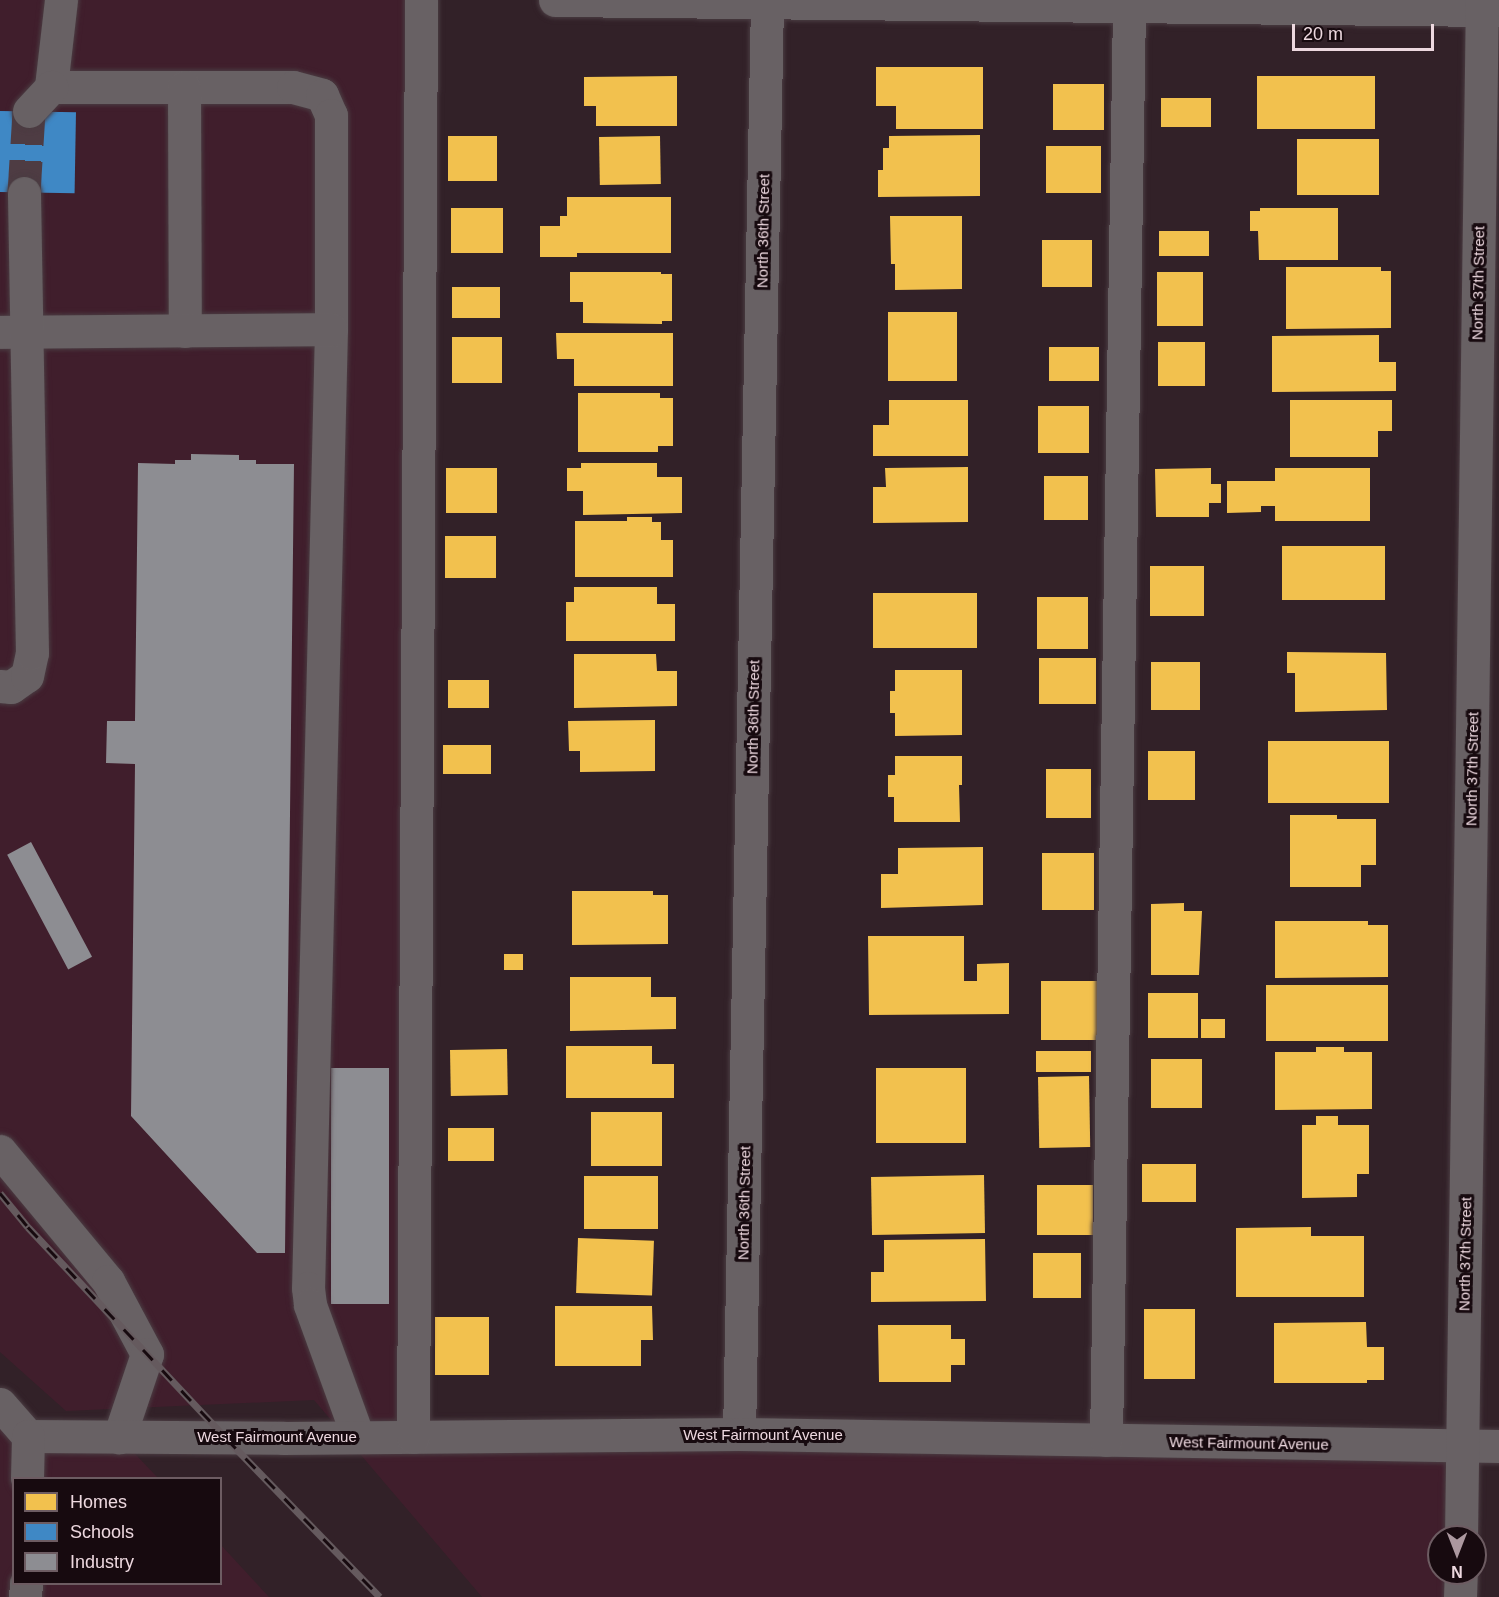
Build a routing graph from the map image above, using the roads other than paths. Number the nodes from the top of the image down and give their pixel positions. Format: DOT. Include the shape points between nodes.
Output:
graph roads {
  1 [pos="61,0"];
  2 [pos="422,0"];
  3 [pos="555,0"];
  4 [pos="767,1"];
  5 [pos="1129,3"];
  6 [pos="1488,7"];
  7 [pos="51,87"];
  8 [pos="184,87"];
  9 [pos="29,111"];
  10 [pos="24,193"];
  11 [pos="331,329"];
  12 [pos="185,331"];
  13 [pos="12,332"];
  14 [pos="0,686"];
  15 [pos="0,1151"];
  16 [pos="0,1404"];
  17 [pos="740,1434"];
  18 [pos="28,1436"];
  19 [pos="119,1437"];
  20 [pos="358,1437"];
  21 [pos="413,1437"];
  22 [pos="1106,1440"];
  23 [pos="1463,1446"];
  24 [pos="1499,1446"];
  25 [pos="27,1477"];
  26 [pos="1461,1525"];
  1 -- 7 [label="street"];
  2 -- 21 [label="street"];
  3 -- 4 [label="street"];
  4 -- 5 [label="street"];
  4 -- 17 [label="street, North 36th Street"];
  5 -- 6 [label="street"];
  5 -- 22 [label="street"];
  6 -- 23 [label="street, North 37th Street"];
  7 -- 8 [label="street"];
  7 -- 9 [label="street"];
  8 -- 11 [label="street" via="294,87 322,95 331,115"];
  8 -- 12 [label="street"];
  10 -- 13 [label="street"];
  11 -- 12 [label="street"];
  11 -- 20 [label="street" via="308,1288 310,1305"];
  12 -- 13 [label="street"];
  13 -- 14 [label="street" via="32,653 27,676 11,687"];
  15 -- 19 [label="street" via="108,1281 147,1354"];
  16 -- 18 [label="street"];
  17 -- 21 [label="street, West Fairmount Avenue"];
  17 -- 22 [label="street, West Fairmount Avenue"];
  18 -- 19 [label="street, West Fairmount Avenue"];
  18 -- 25 [label="street"];
  19 -- 20 [label="street, West Fairmount Avenue"];
  20 -- 21 [label="street, West Fairmount Avenue"];
  22 -- 23 [label="street, West Fairmount Avenue"];
  23 -- 24 [label="street, West Fairmount Avenue"];
  23 -- 26 [label="street, North 37th Street"];
}
